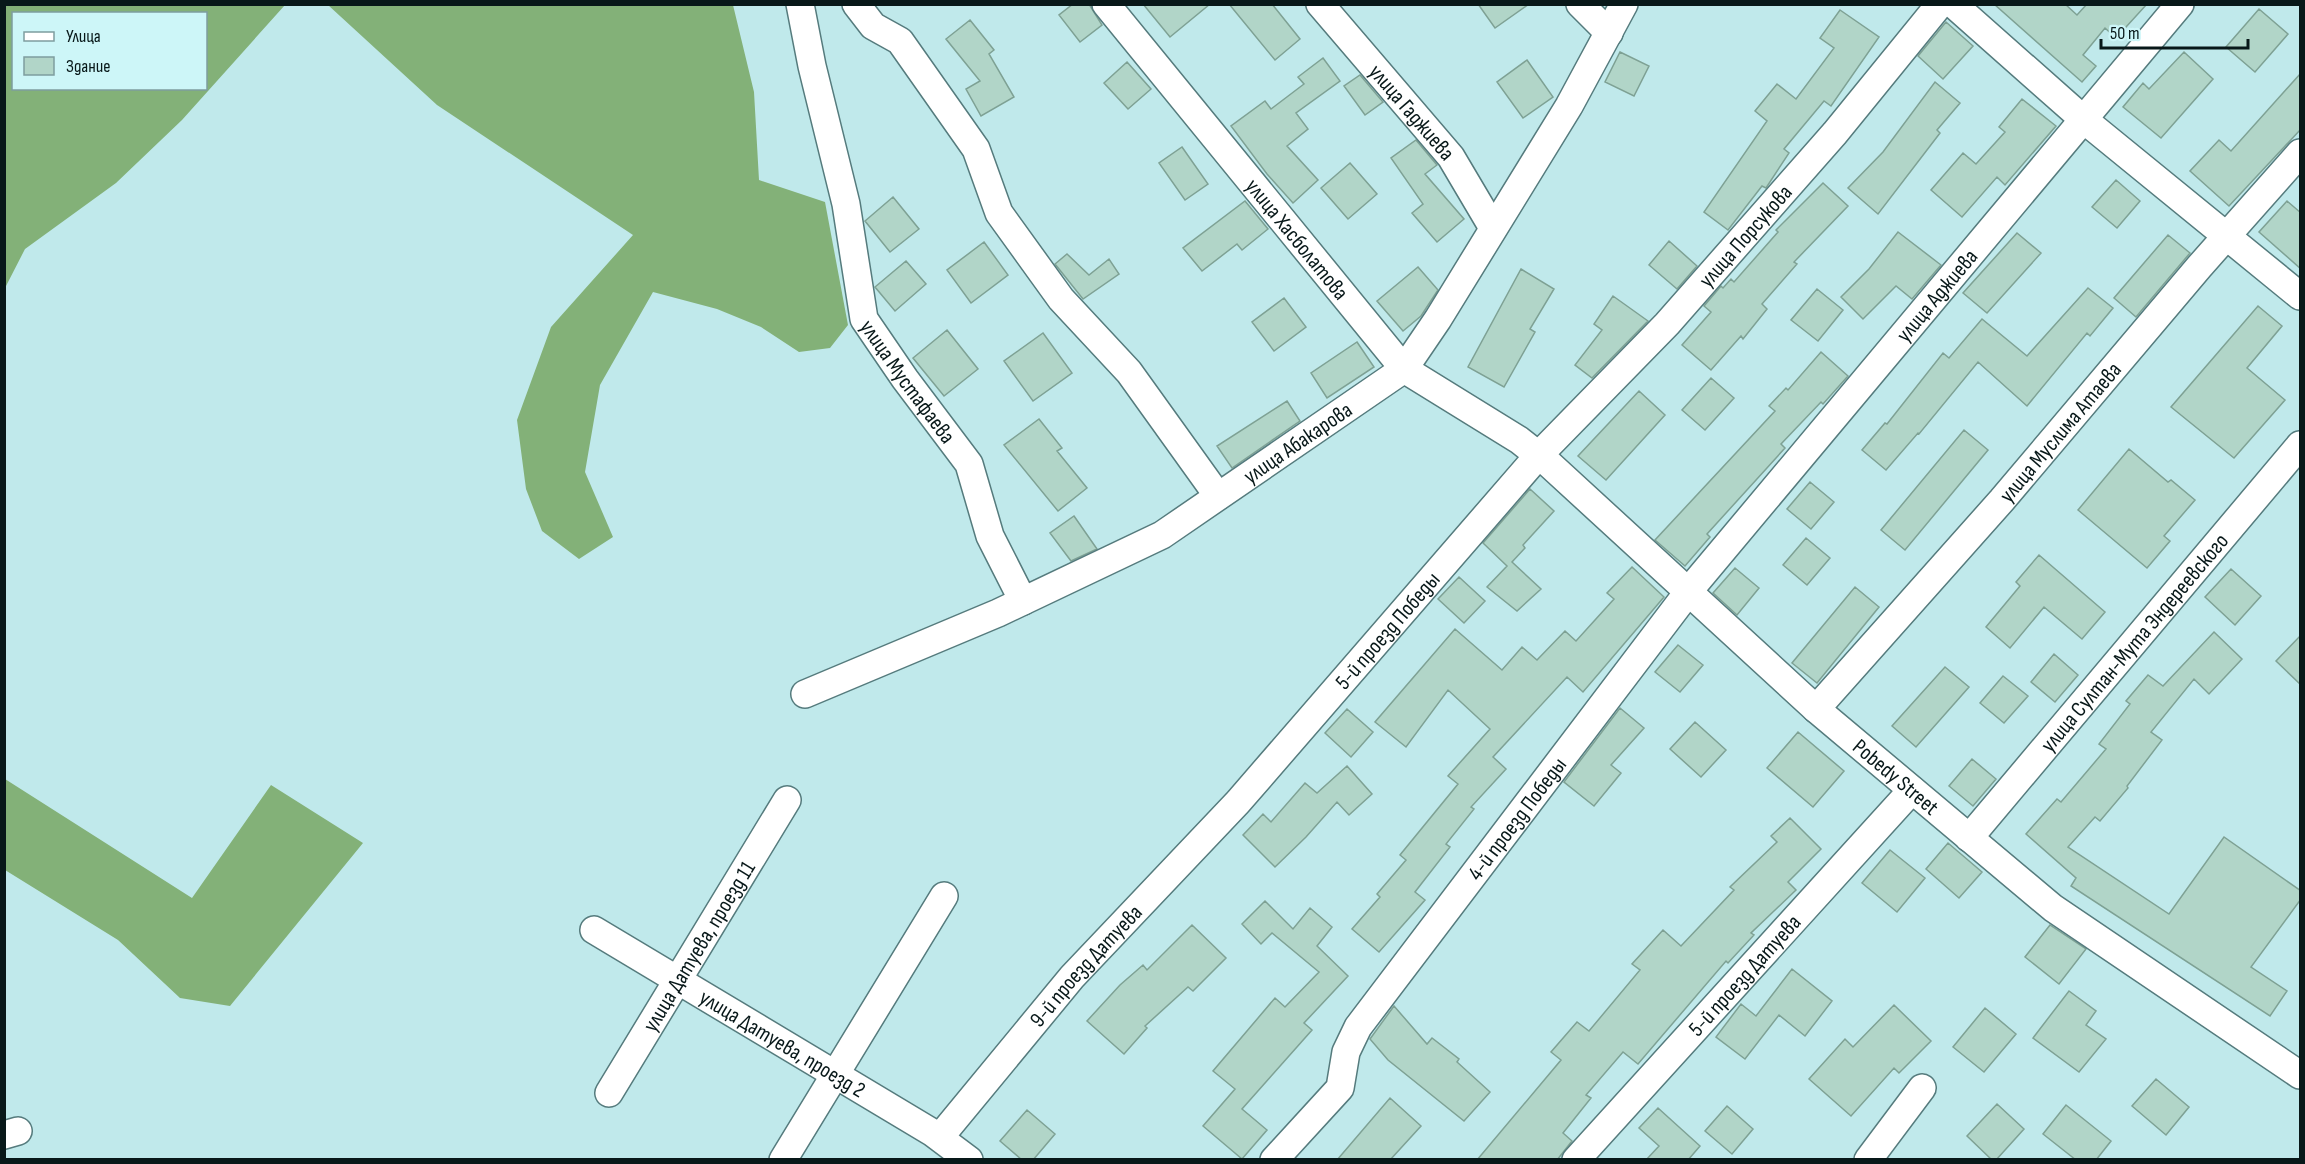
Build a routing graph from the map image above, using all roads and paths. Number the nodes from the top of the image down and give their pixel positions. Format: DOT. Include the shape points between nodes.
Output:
graph roads {
  1 [pos="800,4"];
  2 [pos="856,4"];
  3 [pos="1106,4"];
  4 [pos="1320,4"];
  5 [pos="1580,4"];
  6 [pos="1624,4"];
  7 [pos="1940,4"];
  8 [pos="1953,4"];
  9 [pos="2180,4"];
  10 [pos="1609,33"];
  11 [pos="2083,119"];
  12 [pos="2301,153"];
  13 [pos="1493,228"];
  14 [pos="2228,235"];
  15 [pos="2301,296"];
  16 [pos="1404,369"];
  17 [pos="2301,445"];
  18 [pos="1528,448"];
  19 [pos="1218,496"];
  20 [pos="1690,590"];
  21 [pos="1023,601"];
  22 [pos="805,694"];
  23 [pos="1816,709"];
  24 [pos="1912,790"];
  25 [pos="786,800"];
  26 [pos="1238,802"];
  27 [pos="1969,838"];
  28 [pos="944,896"];
  29 [pos="594,930"];
  30 [pos="678,980"];
  31 [pos="834,1073"];
  32 [pos="2301,1075"];
  33 [pos="1922,1088"];
  34 [pos="609,1092"];
  35 [pos="940,1137"];
  36 [pos="783,1160"];
  37 [pos="969,1160"];
  38 [pos="1274,1160"];
  39 [pos="1576,1160"];
  40 [pos="1868,1160"];
  1 -- 21 [label="street, улица Мустафаева" via="846,204 864,319 969,464 990,536"];
  2 -- 19 [label="street" via="873,26 900,41 976,149 999,213 1061,298 1129,372"];
  3 -- 16 [label="street, улица Хасболатова"];
  4 -- 13 [label="street, улица Гаджиева" via="1451,158"];
  5 -- 10 [label="street"];
  6 -- 10 [label="street, улица Абакарова"];
  7 -- 18 [label="street, улица Порсукова" via="1835,133 1667,324"];
  8 -- 11 [label="street"];
  9 -- 11 [label="street, улица Аджиева"];
  10 -- 13 [label="street, улица Абакарова"];
  11 -- 14 [label="street"];
  11 -- 20 [label="street, улица Аджиева"];
  12 -- 14 [label="street, улица Муслима Атаева"];
  13 -- 16 [label="street, улица Абакарова"];
  14 -- 15 [label="street"];
  14 -- 23 [label="street, улица Муслима Атаева" via="2002,500"];
  16 -- 18 [label="street, улица Хасболатова"];
  16 -- 19 [label="street, улица Абакарова"];
  17 -- 27 [label="street, улица Султан-Мута Эндереевского"];
  18 -- 20 [label="street, Pobedy Street"];
  18 -- 26 [label="street, 5-й проезд Победы"];
  19 -- 21 [label="street, улица Абакарова" via="1162,535"];
  20 -- 23 [label="street, Pobedy Street"];
  20 -- 38 [label="street, 4-й проезд Победы" via="1358,1027 1346,1052 1340,1088"];
  21 -- 22 [label="street, улица Абакарова"];
  23 -- 24 [label="street, Pobedy Street"];
  24 -- 27 [label="street, Pobedy Street"];
  24 -- 39 [label="street, 5-й проезд Датуева"];
  25 -- 30 [label="street, улица Датуева, проезд 11"];
  26 -- 35 [label="street, 9-й проезд Датуева" via="1072,977"];
  27 -- 32 [label="street, Pobedy Street" via="2053,908"];
  28 -- 31 [label="street"];
  29 -- 30 [label="street, улица Датуева, проезд 2"];
  30 -- 31 [label="street, улица Датуева, проезд 2"];
  30 -- 34 [label="street, улица Датуева, проезд 11"];
  31 -- 35 [label="street, улица Датуева, проезд 2"];
  31 -- 36 [label="street"];
  33 -- 40 [label="street"];
  35 -- 37 [label="street, улица Датуева, проезд 2"];
}
